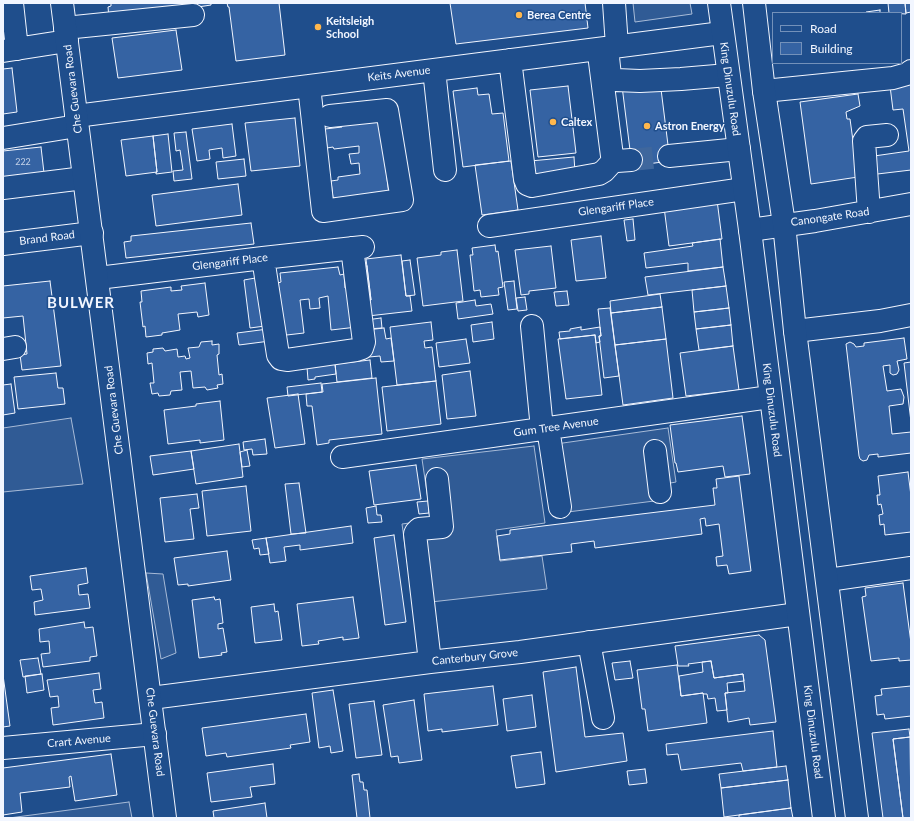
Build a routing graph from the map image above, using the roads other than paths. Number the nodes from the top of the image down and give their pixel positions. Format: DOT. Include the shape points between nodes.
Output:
graph roads {
  1 [pos="12,3"];
  2 [pos="62,3"];
  3 [pos="614,3"];
  4 [pos="627,3"];
  5 [pos="718,3"];
  6 [pos="754,3"];
  7 [pos="193,15"];
  8 [pos="722,33"];
  9 [pos="66,34"];
  10 [pos="613,47"];
  11 [pos="10,50"];
  12 [pos="510,60"];
  13 [pos="434,70"];
  14 [pos="911,70"];
  15 [pos="728,75"];
  16 [pos="308,86"];
  17 [pos="764,91"];
  18 [pos="330,116"];
  19 [pos="77,121"];
  20 [pos="887,135"];
  21 [pos="3,138"];
  22 [pos="739,149"];
  23 [pos="669,156"];
  24 [pos="445,170"];
  25 [pos="84,178"];
  26 [pos="3,188"];
  27 [pos="744,189"];
  28 [pos="911,204"];
  29 [pos="869,212"];
  30 [pos="784,224"];
  31 [pos="489,226"];
  32 [pos="750,230"];
  33 [pos="92,233"];
  34 [pos="3,244"];
  35 [pos="263,258"];
  36 [pos="98,278"];
  37 [pos="911,316"];
  38 [pos="532,326"];
  39 [pos="795,331"];
  40 [pos="770,397"];
  41 [pos="545,429"];
  42 [pos="655,451"];
  43 [pos="342,457"];
  44 [pos="437,479"];
  45 [pos="660,492"];
  46 [pos="560,507"];
  47 [pos="911,568"];
  48 [pos="828,580"];
  49 [pos="798,614"];
  50 [pos="588,642"];
  51 [pos="430,662"];
  52 [pos="151,698"];
  53 [pos="603,718"];
  54 [pos="155,734"];
  55 [pos="3,748"];
  56 [pos="165,818"];
  57 [pos="824,818"];
  58 [pos="857,818"];
  1 -- 11 [label="street"];
  2 -- 9 [label="street, Che Guevara Road"];
  3 -- 10 [label="street"];
  4 -- 10 [label="street"];
  5 -- 8 [label="street, King Dinuzulu Road"];
  6 -- 17 [label="street"];
  7 -- 9 [label="street"];
  8 -- 10 [label="street, Keits Avenue"];
  8 -- 15 [label="street, King Dinuzulu Road"];
  9 -- 11 [label="street"];
  9 -- 19 [label="street, Che Guevara Road"];
  10 -- 12 [label="street, Keits Avenue"];
  10 -- 12 [label="street" via="612,156 623,160 599,174 532,186 527,184 525,178"];
  10 -- 15 [label="street" via="610,76 616,80 640,81"];
  12 -- 13 [label="street, Keits Avenue"];
  13 -- 16 [label="street, Keits Avenue"];
  13 -- 24 [label="street"];
  14 -- 17 [label="street" via="907,74 893,78"];
  15 -- 22 [label="street, King Dinuzulu Road"];
  16 -- 18 [label="street" via="323,211 402,200 387,110"];
  16 -- 19 [label="street, Keits Avenue"];
  17 -- 30 [label="street"];
  19 -- 21 [label="street, Keits Avenue"];
  19 -- 25 [label="street, Che Guevara Road"];
  20 -- 29 [label="street" via="867,137 864,141"];
  22 -- 23 [label="street"];
  22 -- 27 [label="street, King Dinuzulu Road"];
  25 -- 26 [label="street"];
  25 -- 33 [label="street, Che Guevara Road"];
  27 -- 31 [label="street, Glengariff Place"];
  27 -- 32 [label="street, King Dinuzulu Road"];
  28 -- 29 [label="street, Canongate Road"];
  29 -- 30 [label="street, Canongate Road"];
  30 -- 32 [label="street, Canongate Road"];
  30 -- 39 [label="street"];
  32 -- 40 [label="street, King Dinuzulu Road"];
  33 -- 34 [label="street, Brand Road"];
  33 -- 36 [label="street, Che Guevara Road"];
  35 -- 35 [label="street, Glengariff Place" via="357,248 364,342 362,348 281,359 278,355"];
  35 -- 36 [label="street, Glengariff Place"];
  36 -- 52 [label="street, Che Guevara Road"];
  37 -- 39 [label="street"];
  38 -- 41 [label="street"];
  39 -- 48 [label="street"];
  40 -- 41 [label="street, Gum Tree Avenue"];
  40 -- 49 [label="street, King Dinuzulu Road"];
  41 -- 43 [label="street, Gum Tree Avenue"];
  41 -- 46 [label="street" via="554,464"];
  42 -- 45 [label="street"];
  44 -- 51 [label="street" via="442,527 419,529 415,534"];
  47 -- 48 [label="street"];
  48 -- 58 [label="street"];
  49 -- 50 [label="street, Canterbury Grove"];
  49 -- 57 [label="street, King Dinuzulu Road"];
  50 -- 51 [label="street, Canterbury Grove"];
  50 -- 53 [label="street"];
  51 -- 52 [label="street, Canterbury Grove"];
  52 -- 54 [label="street, Che Guevara Road"];
  54 -- 55 [label="street, Crart Avenue"];
  54 -- 56 [label="street, Che Guevara Road"];
}
